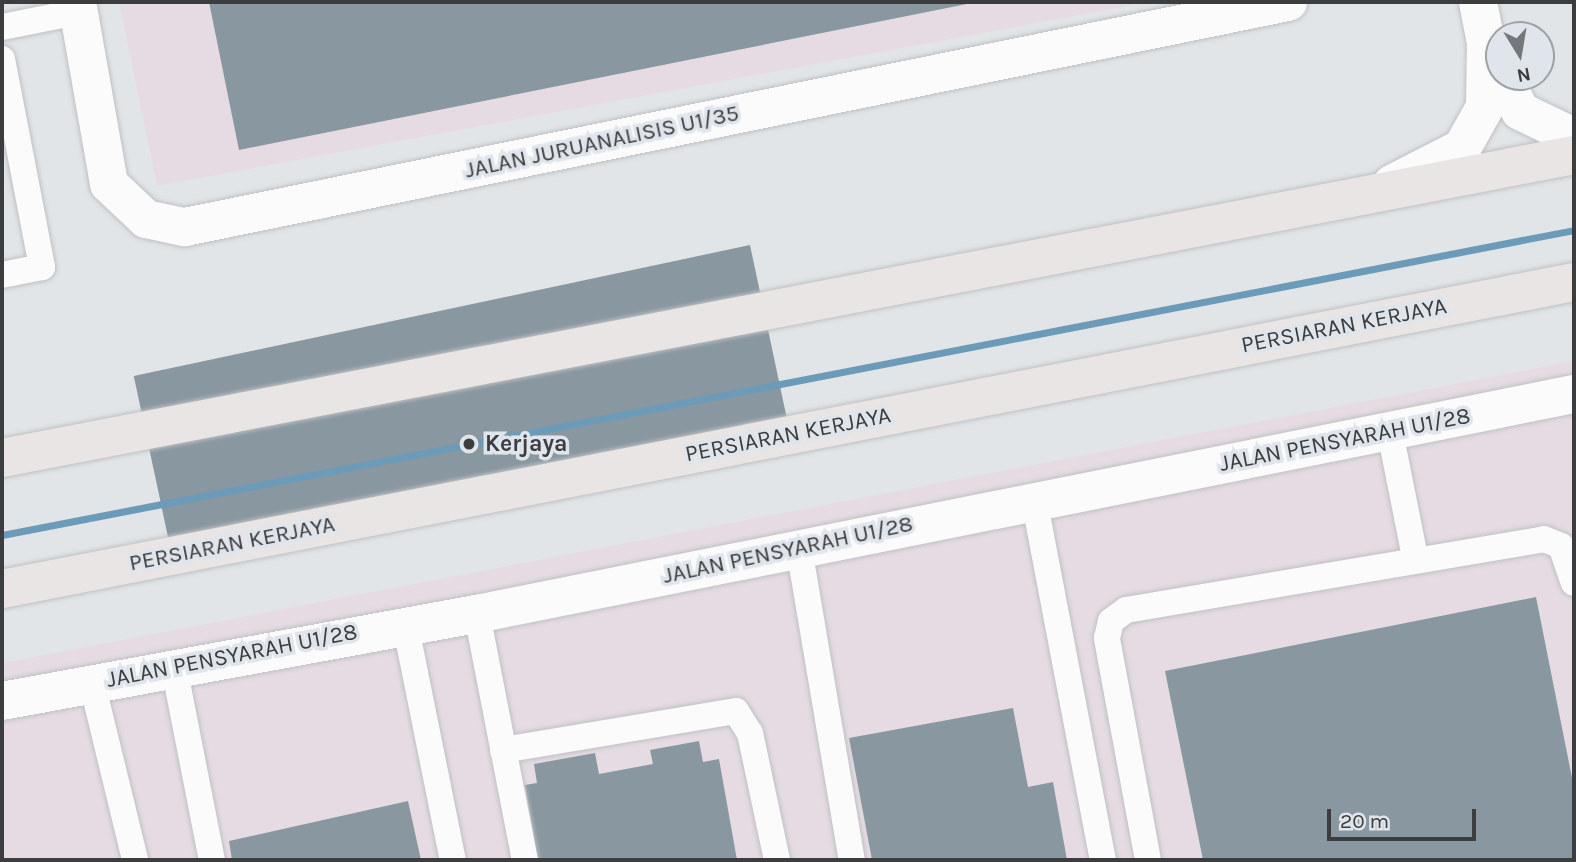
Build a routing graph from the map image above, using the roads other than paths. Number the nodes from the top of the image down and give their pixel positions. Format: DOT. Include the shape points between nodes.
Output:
graph roads {
  1 [pos="1288,2"];
  2 [pos="1478,2"];
  3 [pos="77,7"];
  4 [pos="2,27"];
  5 [pos="1485,27"];
  6 [pos="2,59"];
  7 [pos="1488,91"];
  8 [pos="1510,91"];
  9 [pos="1574,137"];
  10 [pos="1574,155"];
  11 [pos="1240,220"];
  12 [pos="2,275"];
  13 [pos="1574,282"];
  14 [pos="1574,289"];
  15 [pos="1484,299"];
  16 [pos="1574,394"];
  17 [pos="1390,432"];
  18 [pos="2,458"];
  19 [pos="1034,499"];
  20 [pos="799,548"];
  21 [pos="1415,557"];
  22 [pos="1574,583"];
  23 [pos="2,589"];
  24 [pos="477,614"];
  25 [pos="405,623"];
  26 [pos="174,667"];
  27 [pos="92,683"];
  28 [pos="2,701"];
  29 [pos="503,750"];
  30 [pos="135,860"];
  31 [pos="212,860"];
  32 [pos="453,860"];
  33 [pos="525,860"];
  34 [pos="777,860"];
  35 [pos="852,860"];
  36 [pos="1103,860"];
  37 [pos="1148,860"];
  1 -- 3 [label="street, JALAN JURUANALISIS U1/35" via="185,227 146,219 109,184"];
  2 -- 5 [label="street"];
  3 -- 4 [label="lane"];
  6 -- 12 [label="lane" via="42,267"];
  7 -- 11 [label="street" via="1485,107 1462,148 1404,181"];
  8 -- 9 [label="street" via="1520,111"];
  10 -- 11 [label="main road"];
  11 -- 18 [label="main road"];
  13 -- 15 [label="main road, PERSIARAN KERJAYA"];
  14 -- 15 [label="main road"];
  15 -- 23 [label="main road, PERSIARAN KERJAYA"];
  16 -- 17 [label="street, JALAN PENSYARAH U1/28"];
  17 -- 19 [label="street, JALAN PENSYARAH U1/28"];
  17 -- 21 [label="lane"];
  19 -- 20 [label="street, JALAN PENSYARAH U1/28"];
  19 -- 36 [label="lane"];
  20 -- 24 [label="street, JALAN PENSYARAH U1/28"];
  20 -- 35 [label="lane"];
  21 -- 22 [label="lane" via="1544,539 1561,546"];
  21 -- 37 [label="lane" via="1126,610 1111,621 1107,638"];
  24 -- 25 [label="street, JALAN PENSYARAH U1/28"];
  24 -- 29 [label="lane"];
  25 -- 26 [label="street, JALAN PENSYARAH U1/28"];
  25 -- 32 [label="lane"];
  26 -- 27 [label="street, JALAN PENSYARAH U1/28"];
  26 -- 31 [label="lane"];
  27 -- 28 [label="street, JALAN PENSYARAH U1/28"];
  27 -- 30 [label="lane"];
  29 -- 33 [label="lane"];
  29 -- 34 [label="lane" via="736,710 750,733"];
}
